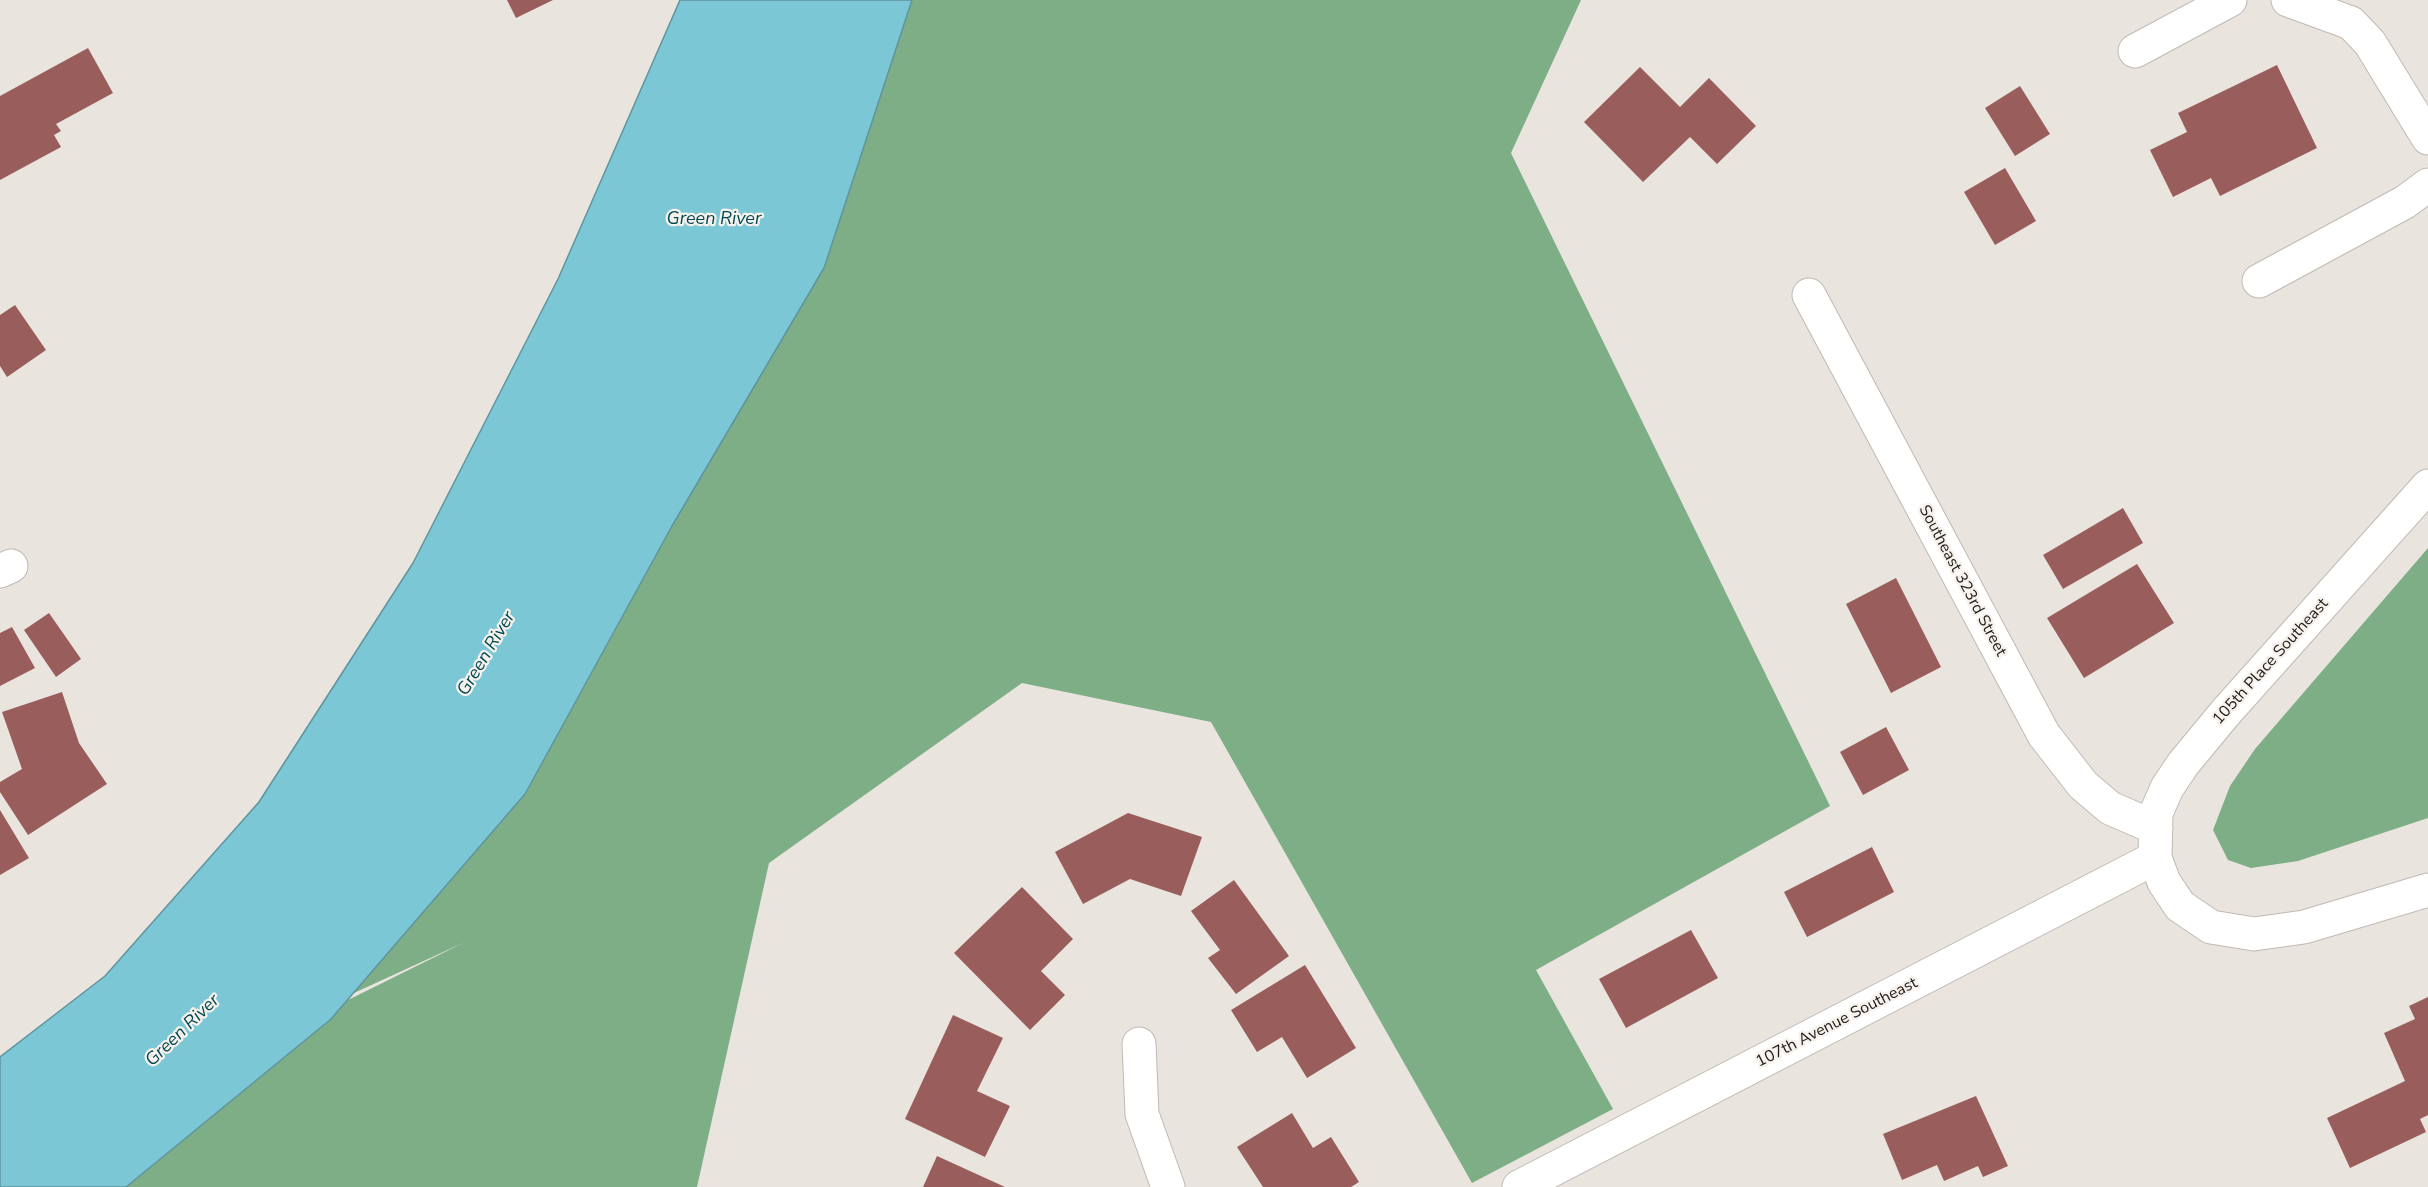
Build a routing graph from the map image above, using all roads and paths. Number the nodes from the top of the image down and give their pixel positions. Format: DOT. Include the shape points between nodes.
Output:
graph roads {
  1 [pos="2230,0"];
  2 [pos="2288,0"];
  3 [pos="2135,51"];
  4 [pos="2428,138"];
  5 [pos="2428,185"];
  6 [pos="2259,282"];
  7 [pos="1809,295"];
  8 [pos="2428,486"];
  9 [pos="2155,843"];
  10 [pos="2428,890"];
  11 [pos="1139,1044"];
  12 [pos="1168,1187"];
  13 [pos="1519,1187"];
  1 -- 3 [label="street"];
  2 -- 4 [label="street" via="2351,23 2370,43"];
  5 -- 6 [label="street" via="2405,202"];
  7 -- 9 [label="street, Southeast 323rd Street" via="2044,735 2083,785"];
  8 -- 9 [label="street, 105th Place Southeast" via="2183,764 2156,813"];
  9 -- 10 [label="street" via="2164,882 2180,906 2211,927 2254,934 2304,927"];
  9 -- 13 [label="street, 107th Avenue Southeast"];
  11 -- 12 [label="street" via="1142,1114"];
}
